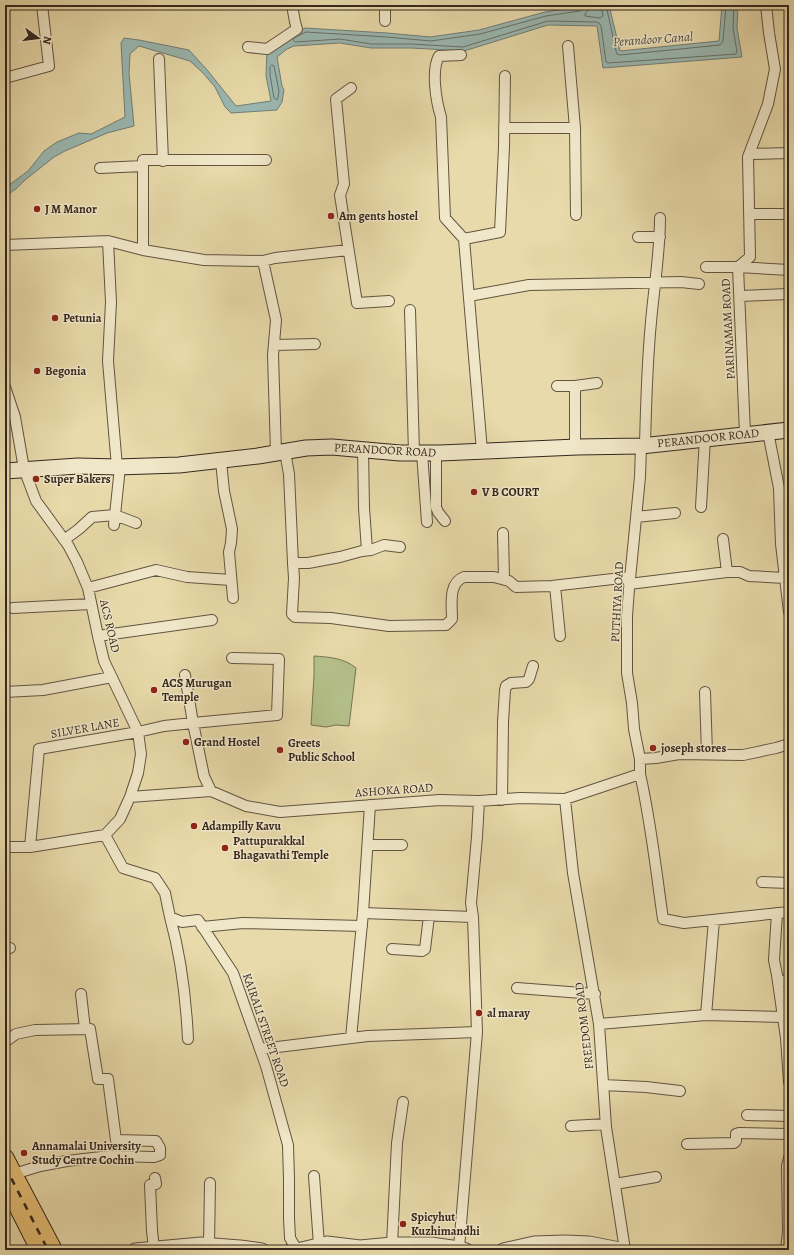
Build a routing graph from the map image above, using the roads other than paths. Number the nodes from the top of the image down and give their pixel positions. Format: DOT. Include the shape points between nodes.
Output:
graph roads {
  1 [pos="42,5"];
  2 [pos="292,5"];
  3 [pos="385,5"];
  4 [pos="766,5"];
  5 [pos="385,21"];
  6 [pos="568,46"];
  7 [pos="248,47"];
  8 [pos="461,55"];
  9 [pos="159,59"];
  10 [pos="505,76"];
  11 [pos="5,78"];
  12 [pos="351,88"];
  13 [pos="504,128"];
  14 [pos="575,128"];
  15 [pos="789,153"];
  16 [pos="749,155"];
  17 [pos="266,160"];
  18 [pos="163,161"];
  19 [pos="143,166"];
  20 [pos="100,168"];
  21 [pos="749,214"];
  22 [pos="789,214"];
  23 [pos="576,215"];
  24 [pos="660,218"];
  25 [pos="638,237"];
  26 [pos="660,237"];
  27 [pos="464,239"];
  28 [pos="108,241"];
  29 [pos="5,245"];
  30 [pos="142,250"];
  31 [pos="348,250"];
  32 [pos="263,261"];
  33 [pos="706,267"];
  34 [pos="738,267"];
  35 [pos="789,270"];
  36 [pos="656,283"];
  37 [pos="700,284"];
  38 [pos="789,294"];
  39 [pos="469,296"];
  40 [pos="740,296"];
  41 [pos="389,301"];
  42 [pos="410,310"];
  43 [pos="315,344"];
  44 [pos="274,345"];
  45 [pos="597,383"];
  46 [pos="557,386"];
  47 [pos="575,386"];
  48 [pos="5,387"];
  49 [pos="789,430"];
  50 [pos="768,432"];
  51 [pos="745,434"];
  52 [pos="706,438"];
  53 [pos="643,445"];
  54 [pos="575,447"];
  55 [pos="363,450"];
  56 [pos="482,451"];
  57 [pos="280,452"];
  58 [pos="424,453"];
  59 [pos="221,461"];
  60 [pos="118,467"];
  61 [pos="24,469"];
  62 [pos="5,471"];
  63 [pos="701,507"];
  64 [pos="675,513"];
  65 [pos="636,517"];
  66 [pos="114,520"];
  67 [pos="445,520"];
  68 [pos="136,522"];
  69 [pos="427,522"];
  70 [pos="503,533"];
  71 [pos="723,539"];
  72 [pos="64,540"];
  73 [pos="400,547"];
  74 [pos="367,550"];
  75 [pos="293,563"];
  76 [pos="727,572"];
  77 [pos="785,578"];
  78 [pos="504,579"];
  79 [pos="231,580"];
  80 [pos="629,581"];
  81 [pos="555,586"];
  82 [pos="88,588"];
  83 [pos="233,598"];
  84 [pos="91,604"];
  85 [pos="13,608"];
  86 [pos="789,612"];
  87 [pos="212,620"];
  88 [pos="98,636"];
  89 [pos="560,636"];
  90 [pos="232,658"];
  91 [pos="533,666"];
  92 [pos="185,675"];
  93 [pos="112,677"];
  94 [pos="5,692"];
  95 [pos="705,692"];
  96 [pos="193,723"];
  97 [pos="138,732"];
  98 [pos="789,744"];
  99 [pos="707,754"];
  100 [pos="640,759"];
  101 [pos="640,774"];
  102 [pos="211,791"];
  103 [pos="130,797"];
  104 [pos="565,799"];
  105 [pos="502,800"];
  106 [pos="479,802"];
  107 [pos="370,805"];
  108 [pos="105,835"];
  109 [pos="368,845"];
  110 [pos="402,845"];
  111 [pos="5,847"];
  112 [pos="30,847"];
  113 [pos="762,882"];
  114 [pos="789,883"];
  115 [pos="789,912"];
  116 [pos="363,913"];
  117 [pos="777,913"];
  118 [pos="429,916"];
  119 [pos="170,917"];
  120 [pos="473,917"];
  121 [pos="714,920"];
  122 [pos="362,926"];
  123 [pos="202,927"];
  124 [pos="392,949"];
  125 [pos="778,980"];
  126 [pos="789,981"];
  127 [pos="517,988"];
  128 [pos="81,994"];
  129 [pos="595,994"];
  130 [pos="706,1015"];
  131 [pos="785,1020"];
  132 [pos="599,1024"];
  133 [pos="88,1029"];
  134 [pos="478,1032"];
  135 [pos="351,1038"];
  136 [pos="188,1039"];
  137 [pos="5,1042"];
  138 [pos="260,1050"];
  139 [pos="789,1082"];
  140 [pos="603,1085"];
  141 [pos="680,1091"];
  142 [pos="403,1102"];
  143 [pos="747,1115"];
  144 [pos="789,1116"];
  145 [pos="606,1124"];
  146 [pos="571,1126"];
  147 [pos="789,1134"];
  148 [pos="687,1144"];
  149 [pos="5,1157"];
  150 [pos="789,1158"];
  151 [pos="314,1176"];
  152 [pos="656,1177"];
  153 [pos="155,1178"];
  154 [pos="10,1179"];
  155 [pos="210,1183"];
  156 [pos="615,1184"];
  157 [pos="209,1244"];
  158 [pos="319,1244"];
  159 [pos="392,1244"];
  160 [pos="588,1246"];
  161 [pos="188,1247"];
  162 [pos="431,1247"];
  163 [pos="154,1248"];
  164 [pos="462,1249"];
  165 [pos="39,1250"];
  166 [pos="54,1250"];
  167 [pos="135,1250"];
  168 [pos="262,1250"];
  169 [pos="291,1250"];
  170 [pos="297,1250"];
  171 [pos="503,1250"];
  172 [pos="625,1250"];
  173 [pos="786,1250"];
  1 -- 11 [label="street" via="49,66"];
  2 -- 7 [label="street" via="297,29 267,49"];
  3 -- 5 [label="street"];
  4 -- 16 [label="street" via="775,69 768,104"];
  6 -- 14 [label="street"];
  8 -- 27 [label="street" via="440,56 435,68 436,103 441,117 445,218"];
  9 -- 18 [label="street"];
  10 -- 13 [label="street"];
  12 -- 31 [label="street" via="336,99 344,184 340,195"];
  13 -- 14 [label="street"];
  13 -- 27 [label="street" via="500,232"];
  14 -- 23 [label="street"];
  15 -- 16 [label="street"];
  16 -- 21 [label="street, PARINAMAM ROAD"];
  17 -- 18 [label="street"];
  18 -- 19 [label="street" via="143,160"];
  19 -- 20 [label="street"];
  19 -- 30 [label="street"];
  21 -- 22 [label="street"];
  21 -- 34 [label="street, PARINAMAM ROAD" via="750,257"];
  24 -- 26 [label="street, PUTHIYA ROAD"];
  25 -- 26 [label="street"];
  26 -- 36 [label="street, PUTHIYA ROAD"];
  27 -- 39 [label="street"];
  28 -- 29 [label="street"];
  28 -- 30 [label="street"];
  28 -- 60 [label="street" via="111,302 108,361"];
  30 -- 32 [label="street" via="204,260"];
  31 -- 32 [label="street"];
  31 -- 41 [label="street" via="357,303"];
  32 -- 44 [label="street" via="276,320"];
  33 -- 34 [label="street"];
  34 -- 35 [label="street"];
  34 -- 40 [label="street, PARINAMAM ROAD"];
  36 -- 37 [label="street"];
  36 -- 39 [label="street" via="529,285"];
  36 -- 53 [label="street, PUTHIYA ROAD"];
  38 -- 40 [label="street"];
  39 -- 56 [label="street"];
  40 -- 51 [label="street, PARINAMAM ROAD"];
  42 -- 58 [label="street"];
  43 -- 44 [label="street"];
  44 -- 57 [label="street" via="273,363"];
  45 -- 47 [label="street"];
  46 -- 47 [label="street"];
  47 -- 54 [label="street"];
  48 -- 61 [label="street, ACS ROAD" via="15,417"];
  49 -- 50 [label="main road, PERANDOOR ROAD"];
  50 -- 51 [label="main road, PERANDOOR ROAD"];
  50 -- 77 [label="street" via="779,488"];
  51 -- 52 [label="main road, PERANDOOR ROAD"];
  52 -- 53 [label="main road, PERANDOOR ROAD"];
  52 -- 63 [label="street"];
  53 -- 54 [label="main road, PERANDOOR ROAD"];
  53 -- 65 [label="street, PUTHIYA ROAD"];
  54 -- 56 [label="main road, PERANDOOR ROAD"];
  55 -- 57 [label="main road, PERANDOOR ROAD" via="332,447"];
  55 -- 58 [label="main road, PERANDOOR ROAD"];
  55 -- 74 [label="street"];
  56 -- 58 [label="main road, PERANDOOR ROAD"];
  57 -- 59 [label="main road, PERANDOOR ROAD"];
  57 -- 75 [label="street" via="289,474"];
  58 -- 67 [label="street" via="436,507"];
  58 -- 69 [label="street"];
  59 -- 60 [label="main road, PERANDOOR ROAD"];
  59 -- 79 [label="street" via="232,529 229,552"];
  60 -- 61 [label="main road, PERANDOOR ROAD"];
  60 -- 66 [label="street"];
  61 -- 62 [label="main road, PERANDOOR ROAD"];
  61 -- 72 [label="street, ACS ROAD" via="36,501"];
  64 -- 65 [label="street"];
  65 -- 80 [label="street, PUTHIYA ROAD"];
  66 -- 68 [label="street"];
  66 -- 72 [label="street" via="92,517"];
  70 -- 78 [label="street"];
  71 -- 76 [label="street"];
  72 -- 82 [label="street, ACS ROAD"];
  73 -- 74 [label="street" via="384,545"];
  74 -- 75 [label="street" via="308,563"];
  75 -- 78 [label="street" via="292,614 295,617 331,618 389,626 446,625 452,619 453,587 459,579"];
  76 -- 77 [label="street"];
  76 -- 80 [label="street"];
  77 -- 86 [label="street"];
  78 -- 81 [label="street" via="516,587"];
  79 -- 82 [label="street" via="188,577 156,570"];
  79 -- 83 [label="street"];
  80 -- 81 [label="street"];
  80 -- 100 [label="street, PUTHIYA ROAD" via="627,673"];
  81 -- 89 [label="street"];
  82 -- 84 [label="street, ACS ROAD"];
  84 -- 85 [label="street"];
  84 -- 88 [label="street, ACS ROAD"];
  87 -- 88 [label="street"];
  88 -- 93 [label="street, ACS ROAD" via="104,661"];
  90 -- 96 [label="street" via="279,659 277,715"];
  91 -- 105 [label="street" via="526,682 511,683 505,690"];
  92 -- 96 [label="street"];
  93 -- 94 [label="street" via="43,690"];
  93 -- 97 [label="street, ACS ROAD"];
  95 -- 99 [label="street"];
  96 -- 97 [label="street"];
  96 -- 102 [label="street" via="204,776"];
  97 -- 103 [label="street, ACS ROAD" via="141,754"];
  97 -- 112 [label="street, SILVER LANE" via="39,749"];
  98 -- 99 [label="street" via="743,755"];
  99 -- 100 [label="street" via="679,754"];
  100 -- 101 [label="street"];
  101 -- 104 [label="street, ASHOKA ROAD"];
  101 -- 121 [label="street" via="648,808 663,919 684,923"];
  102 -- 103 [label="street, ASHOKA ROAD"];
  102 -- 107 [label="street, ASHOKA ROAD" via="246,806 280,812"];
  103 -- 108 [label="street" via="120,819"];
  104 -- 105 [label="street, ASHOKA ROAD"];
  104 -- 129 [label="street, FREEDOM ROAD" via="573,873"];
  105 -- 106 [label="street, ASHOKA ROAD"];
  106 -- 107 [label="street, ASHOKA ROAD" via="440,800"];
  106 -- 120 [label="street" via="471,902"];
  107 -- 109 [label="street"];
  108 -- 112 [label="street"];
  108 -- 119 [label="street" via="123,868 155,878 165,893"];
  109 -- 110 [label="street"];
  109 -- 116 [label="street"];
  111 -- 112 [label="street"];
  113 -- 114 [label="street"];
  115 -- 117 [label="street"];
  116 -- 118 [label="street"];
  116 -- 122 [label="street"];
  117 -- 121 [label="street"];
  117 -- 125 [label="street" via="774,960"];
  118 -- 120 [label="street"];
  118 -- 124 [label="street" via="425,949"];
  119 -- 123 [label="street" via="182,922 198,920"];
  119 -- 136 [label="street" via="184,982"];
  120 -- 134 [label="street"];
  121 -- 130 [label="street"];
  122 -- 123 [label="street" via="243,923"];
  122 -- 135 [label="street"];
  123 -- 138 [label="street, KAIRALI STREET ROAD" via="233,973"];
  125 -- 126 [label="street"];
  125 -- 131 [label="street"];
  127 -- 129 [label="street"];
  128 -- 133 [label="street"];
  129 -- 132 [label="street, FREEDOM ROAD"];
  130 -- 131 [label="street"];
  130 -- 132 [label="street"];
  131 -- 139 [label="street"];
  132 -- 140 [label="street, FREEDOM ROAD"];
  133 -- 137 [label="street" via="35,1030 16,1034"];
  133 -- 154 [label="street" via="98,1079 108,1079 116,1140 156,1141 160,1155 110,1156 40,1166"];
  134 -- 135 [label="street"];
  134 -- 164 [label="street"];
  135 -- 138 [label="street"];
  138 -- 170 [label="street, KAIRALI STREET ROAD" via="288,1145 290,1238"];
  140 -- 141 [label="street" via="646,1086"];
  140 -- 145 [label="street, FREEDOM ROAD"];
  142 -- 159 [label="street" via="397,1143"];
  143 -- 144 [label="street"];
  145 -- 146 [label="street"];
  145 -- 156 [label="street, FREEDOM ROAD"];
  147 -- 148 [label="street" via="739,1133 736,1134 734,1143"];
  149 -- 154 [label="main road"];
  150 -- 173 [label="street"];
  151 -- 158 [label="street"];
  152 -- 156 [label="street"];
  153 -- 163 [label="street" via="156,1184 150,1185"];
  154 -- 165 [label="main road"];
  154 -- 166 [label="main road"];
  155 -- 157 [label="street"];
  156 -- 172 [label="street, FREEDOM ROAD"];
  157 -- 161 [label="street"];
  157 -- 168 [label="street"];
  158 -- 159 [label="street" via="360,1247"];
  158 -- 170 [label="street"];
  159 -- 162 [label="street"];
  160 -- 171 [label="street" via="534,1243"];
  160 -- 172 [label="street"];
  161 -- 163 [label="street"];
  162 -- 164 [label="street"];
  163 -- 167 [label="street"];
  169 -- 170 [label="street"];
}
